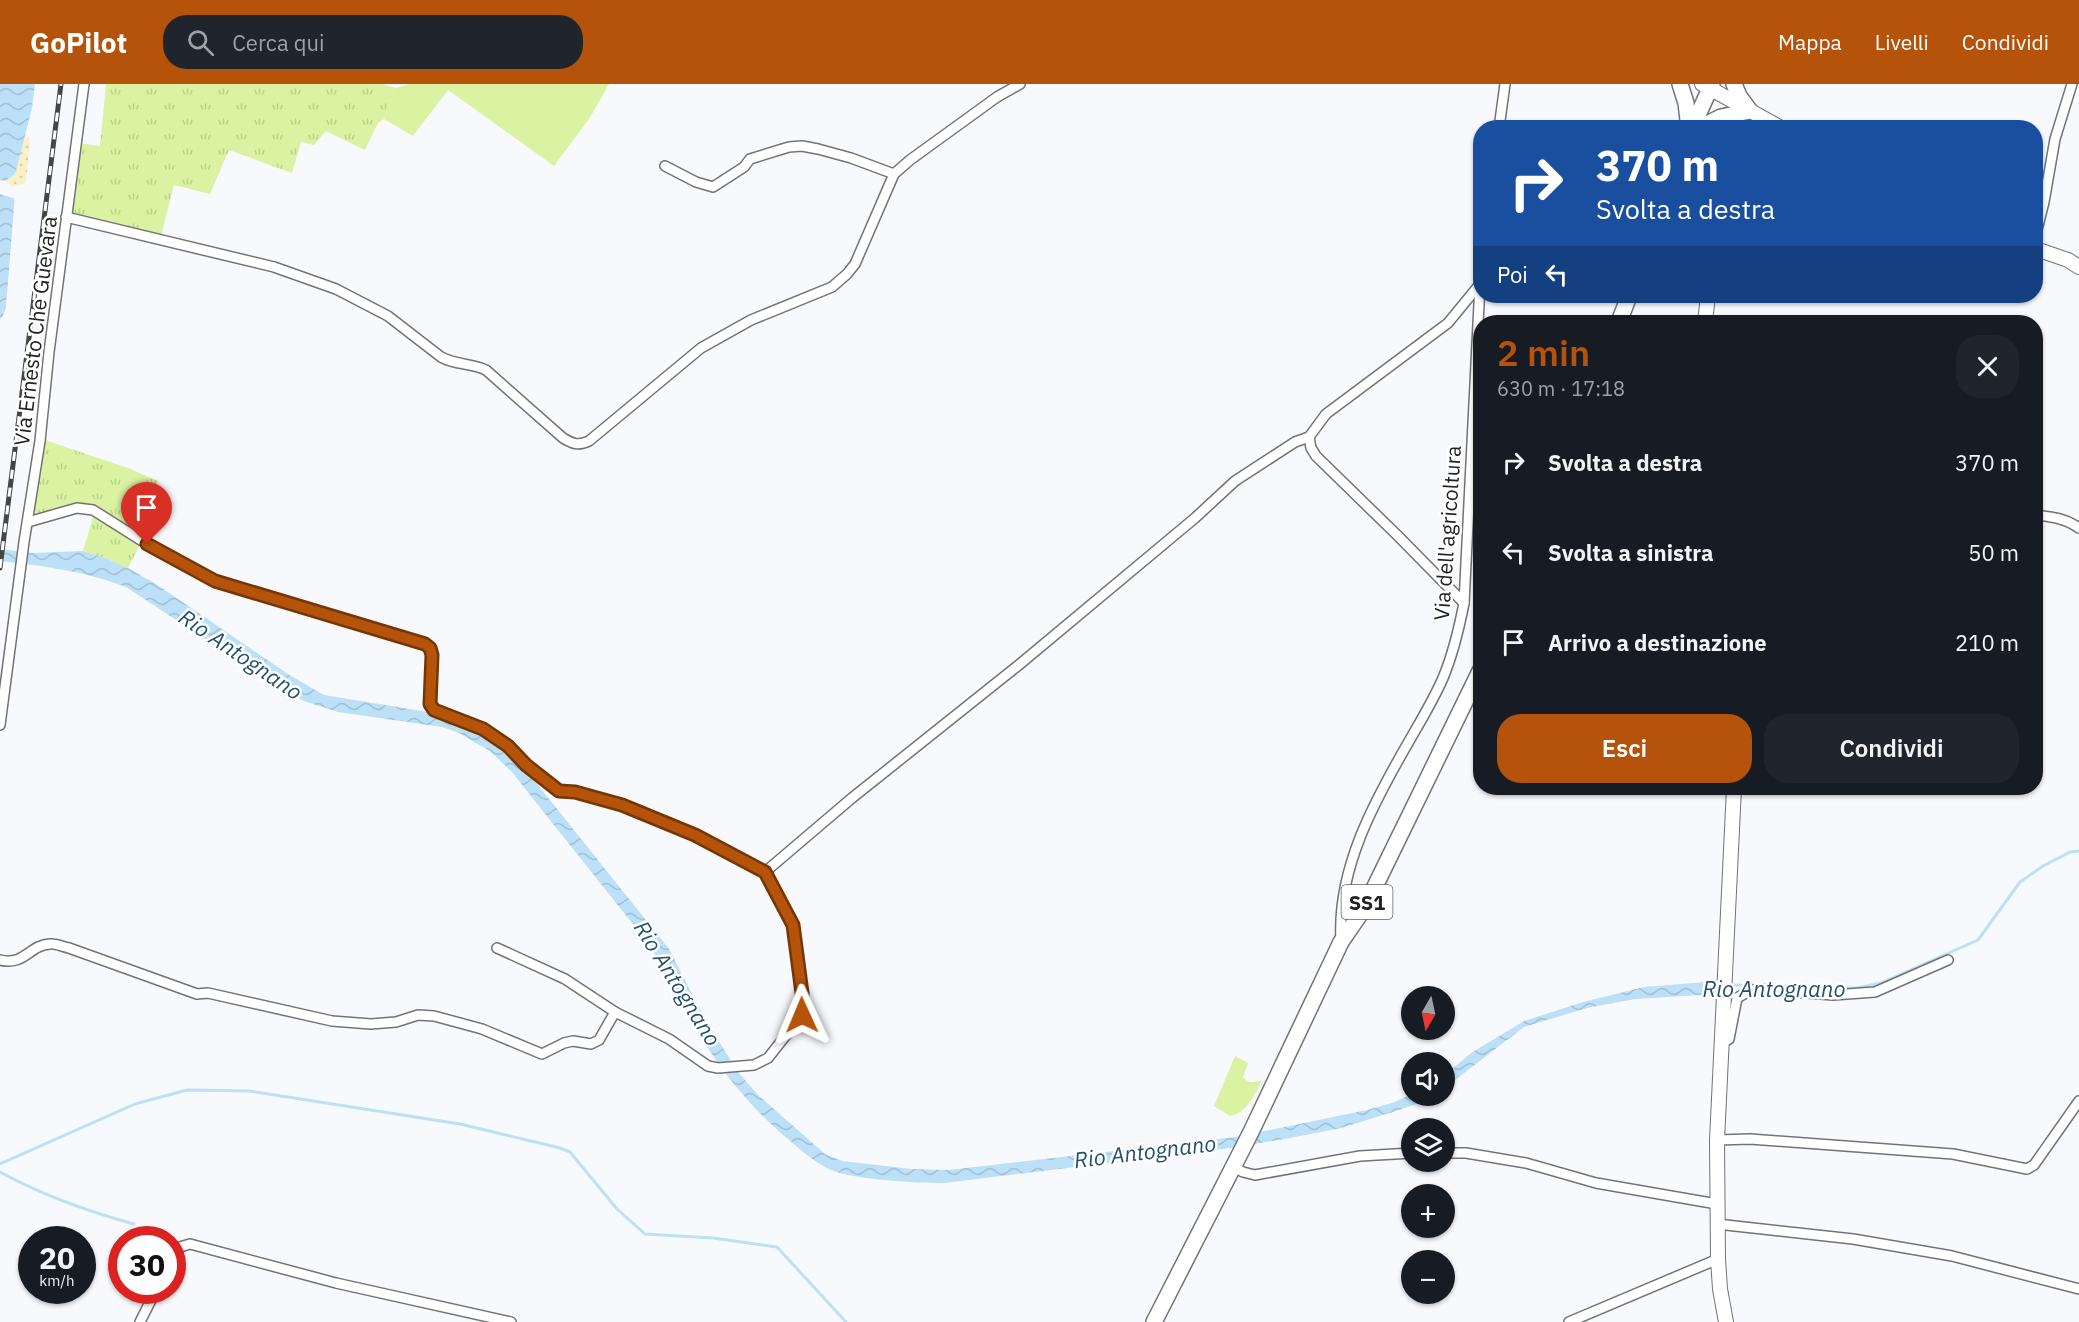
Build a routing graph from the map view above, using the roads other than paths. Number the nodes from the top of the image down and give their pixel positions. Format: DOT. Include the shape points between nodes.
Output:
graph roads {
  1 [pos="84,84"];
  2 [pos="1020,84"];
  3 [pos="1504,84"];
  4 [pos="1680,84"];
  5 [pos="1734,84"];
  6 [pos="2072,84"];
  7 [pos="1708,86"];
  8 [pos="1750,111"];
  9 [pos="1500,120"];
  10 [pos="1689,120"];
  11 [pos="1693,120"];
  12 [pos="1715,120"];
  13 [pos="1766,120"];
  14 [pos="665,166"];
  15 [pos="894,174"];
  16 [pos="2043,206"];
  17 [pos="66,217"];
  18 [pos="2043,251"];
  19 [pos="2079,267"];
  20 [pos="1473,292"];
  21 [pos="1473,423"];
  22 [pos="1309,437"];
  23 [pos="2043,516"];
  24 [pos="28,522"];
  25 [pos="2079,528"];
  26 [pos="1464,603"];
  27 [pos="1473,685"];
  28 [pos="0,725"];
  29 [pos="1734,795"];
  30 [pos="765,872"];
  31 [pos="1341,942"];
  32 [pos="497,948"];
  33 [pos="0,960"];
  34 [pos="1948,960"];
  35 [pos="615,1012"];
  36 [pos="1721,1044"];
  37 [pos="2079,1101"];
  38 [pos="1717,1140"];
  39 [pos="1455,1153"];
  40 [pos="1401,1154"];
  41 [pos="1234,1163"];
  42 [pos="1717,1204"];
  43 [pos="1717,1224"];
  44 [pos="186,1245"];
  45 [pos="1718,1258"];
  46 [pos="2079,1289"];
  47 [pos="149,1304"];
  48 [pos="140,1322"];
  49 [pos="512,1322"];
  50 [pos="1154,1322"];
  51 [pos="1569,1322"];
  52 [pos="1726,1322"];
  1 -- 17 [label="street, Via Ernesto Che Guevara"];
  2 -- 15 [label="street"];
  3 -- 9 [label="street"];
  4 -- 10 [label="main road"];
  5 -- 8 [label="main road"];
  6 -- 16 [label="street" via="2055,139"];
  7 -- 8 [label="street"];
  7 -- 11 [label="main road"];
  8 -- 12 [label="main road"];
  8 -- 13 [label="street"];
  14 -- 15 [label="street" via="713,187 750,159 802,146"];
  15 -- 17 [label="street" via="862,250 847,274 832,286 751,320 701,348 581,444 563,438 486,370 441,357 388,316 336,289 274,267"];
  17 -- 24 [label="street, Via Ernesto Che Guevara"];
  18 -- 19 [label="street"];
  20 -- 22 [label="street" via="1448,323 1326,414"];
  21 -- 26 [label="street, Via dell'agricoltura"];
  22 -- 26 [label="street" via="1316,456"];
  22 -- 30 [label="street" via="1294,442 1234,481 1195,518"];
  23 -- 25 [label="street" via="2070,521"];
  24 -- 28 [label="street, Via Ernesto Che Guevara"];
  24 -- 30 [label="street" via="77,508 93,510 215,581 425,644 432,655 430,704 434,710 483,729 559,791 622,805 704,839"];
  26 -- 31 [label="street, Via dell'agricoltura" via="1443,679 1365,823 1348,878"];
  27 -- 31 [label="main road, SS1" via="1365,907"];
  29 -- 36 [label="street"];
  30 -- 35 [label="street" via="793,925 802,993 802,1015 768,1058 754,1065 708,1066 669,1039"];
  31 -- 41 [label="main road, SS1"];
  32 -- 35 [label="street" via="565,980"];
  33 -- 35 [label="street" via="16,962 49,944 197,994 208,993 332,1021 371,1024 418,1015 434,1016 482,1029 542,1054 564,1042 591,1044 598,1040"];
  34 -- 36 [label="street" via="1875,992 1845,995 1749,991 1737,998 1729,1039"];
  36 -- 38 [label="street"];
  37 -- 38 [label="street" via="2027,1170 1953,1154"];
  38 -- 42 [label="street"];
  39 -- 42 [label="street" via="1526,1163 1596,1183"];
  40 -- 41 [label="street" via="1360,1156 1255,1175 1243,1172"];
  41 -- 50 [label="main road, SS1"];
  42 -- 43 [label="street"];
  43 -- 45 [label="street"];
  43 -- 46 [label="street" via="1853,1239 1952,1256"];
  44 -- 49 [label="street"];
  45 -- 51 [label="street"];
  45 -- 52 [label="street"];
  47 -- 48 [label="street"];
}
